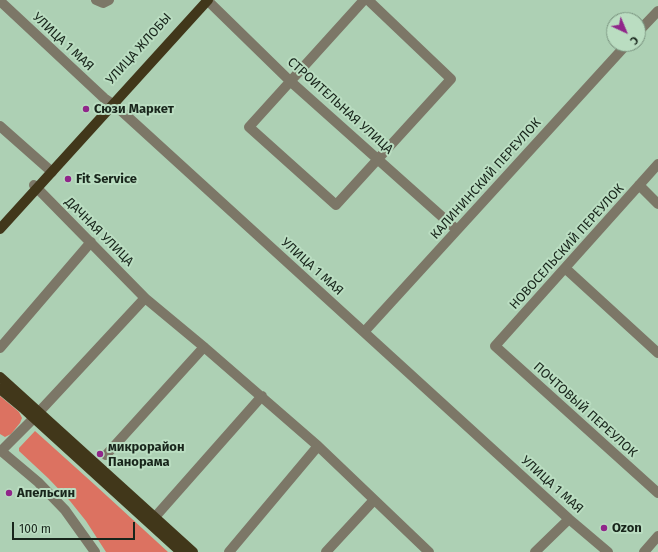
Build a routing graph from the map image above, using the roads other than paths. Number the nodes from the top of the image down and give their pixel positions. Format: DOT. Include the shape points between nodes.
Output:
graph roads {
  1 [pos="0,0"];
  2 [pos="96,0"];
  3 [pos="109,0"];
  4 [pos="200,0"];
  5 [pos="207,0"];
  6 [pos="364,0"];
  7 [pos="368,0"];
  8 [pos="658,10"];
  9 [pos="646,23"];
  10 [pos="620,52"];
  11 [pos="290,81"];
  12 [pos="112,103"];
  13 [pos="0,126"];
  14 [pos="378,158"];
  15 [pos="658,164"];
  16 [pos="50,170"];
  17 [pos="639,185"];
  18 [pos="35,187"];
  19 [pos="658,204"];
  20 [pos="0,222"];
  21 [pos="0,229"];
  22 [pos="457,230"];
  23 [pos="91,242"];
  24 [pos="565,268"];
  25 [pos="146,298"];
  26 [pos="364,332"];
  27 [pos="495,346"];
  28 [pos="204,347"];
  29 [pos="0,348"];
  30 [pos="658,353"];
  31 [pos="0,377"];
  32 [pos="0,389"];
  33 [pos="262,396"];
  34 [pos="36,415"];
  35 [pos="318,446"];
  36 [pos="1,451"];
  37 [pos="106,455"];
  38 [pos="658,493"];
  39 [pos="374,500"];
  40 [pos="154,517"];
  41 [pos="569,519"];
  42 [pos="658,536"];
  43 [pos="95,552"];
  44 [pos="181,552"];
  45 [pos="193,552"];
  46 [pos="229,552"];
  47 [pos="326,552"];
  48 [pos="429,552"];
  49 [pos="535,552"];
  50 [pos="608,552"];
  51 [pos="644,552"];
  1 -- 12 [label="street, УЛИЦА 1 МАЯ"];
  2 -- 3 [label="street" via="103,3"];
  4 -- 12 [label="main road, УЛИЦА ЖЛОБЫ"];
  5 -- 11 [label="street, СТРОИТЕЛЬНАЯ УЛИЦА"];
  5 -- 12 [label="main road"];
  6 -- 11 [label="street"];
  7 -- 14 [label="street" via="451,79"];
  8 -- 9 [label="street"];
  10 -- 22 [label="street, КАЛИНИНСКИЙ ПЕРЕУЛОК"];
  11 -- 14 [label="street, СТРОИТЕЛЬНАЯ УЛИЦА"];
  11 -- 14 [label="street" via="249,127 336,205"];
  12 -- 16 [label="main road, УЛИЦА ЖЛОБЫ"];
  12 -- 26 [label="street, УЛИЦА 1 МАЯ"];
  13 -- 16 [label="street"];
  14 -- 22 [label="street, СТРОИТЕЛЬНАЯ УЛИЦА"];
  15 -- 17 [label="street, НОВОСЕЛЬСКИЙ ПЕРЕУЛОК"];
  16 -- 18 [label="main road, УЛИЦА ЖЛОБЫ"];
  17 -- 19 [label="street"];
  17 -- 24 [label="street, НОВОСЕЛЬСКИЙ ПЕРЕУЛОК"];
  18 -- 20 [label="main road, УЛИЦА ЖЛОБЫ"];
  18 -- 21 [label="main road, УЛИЦА ЖЛОБЫ"];
  18 -- 23 [label="street, ДАЧНАЯ УЛИЦА"];
  22 -- 26 [label="street, КАЛИНИНСКИЙ ПЕРЕУЛОК"];
  23 -- 25 [label="street, ДАЧНАЯ УЛИЦА"];
  23 -- 29 [label="street"];
  24 -- 27 [label="street, НОВОСЕЛЬСКИЙ ПЕРЕУЛОК"];
  24 -- 30 [label="street"];
  25 -- 28 [label="street, ДАЧНАЯ УЛИЦА"];
  25 -- 34 [label="street"];
  26 -- 41 [label="street, УЛИЦА 1 МАЯ"];
  27 -- 38 [label="street, ПОЧТОВЫЙ ПЕРЕУЛОК"];
  28 -- 33 [label="street, ДАЧНАЯ УЛИЦА"];
  28 -- 37 [label="street"];
  31 -- 34 [label="main road"];
  32 -- 34 [label="main road" via="24,409"];
  33 -- 35 [label="street, ДАЧНАЯ УЛИЦА"];
  33 -- 40 [label="street"];
  34 -- 36 [label="street"];
  34 -- 40 [label="main road"];
  34 -- 44 [label="main road" via="42,426"];
  35 -- 39 [label="street, ДАЧНАЯ УЛИЦА"];
  35 -- 46 [label="street"];
  36 -- 43 [label="street" via="38,482 65,510"];
  39 -- 47 [label="street"];
  39 -- 48 [label="street, ДАЧНАЯ УЛИЦА"];
  40 -- 45 [label="main road"];
  41 -- 49 [label="street"];
  41 -- 50 [label="street, УЛИЦА 1 МАЯ"];
  42 -- 51 [label="street"];
}
